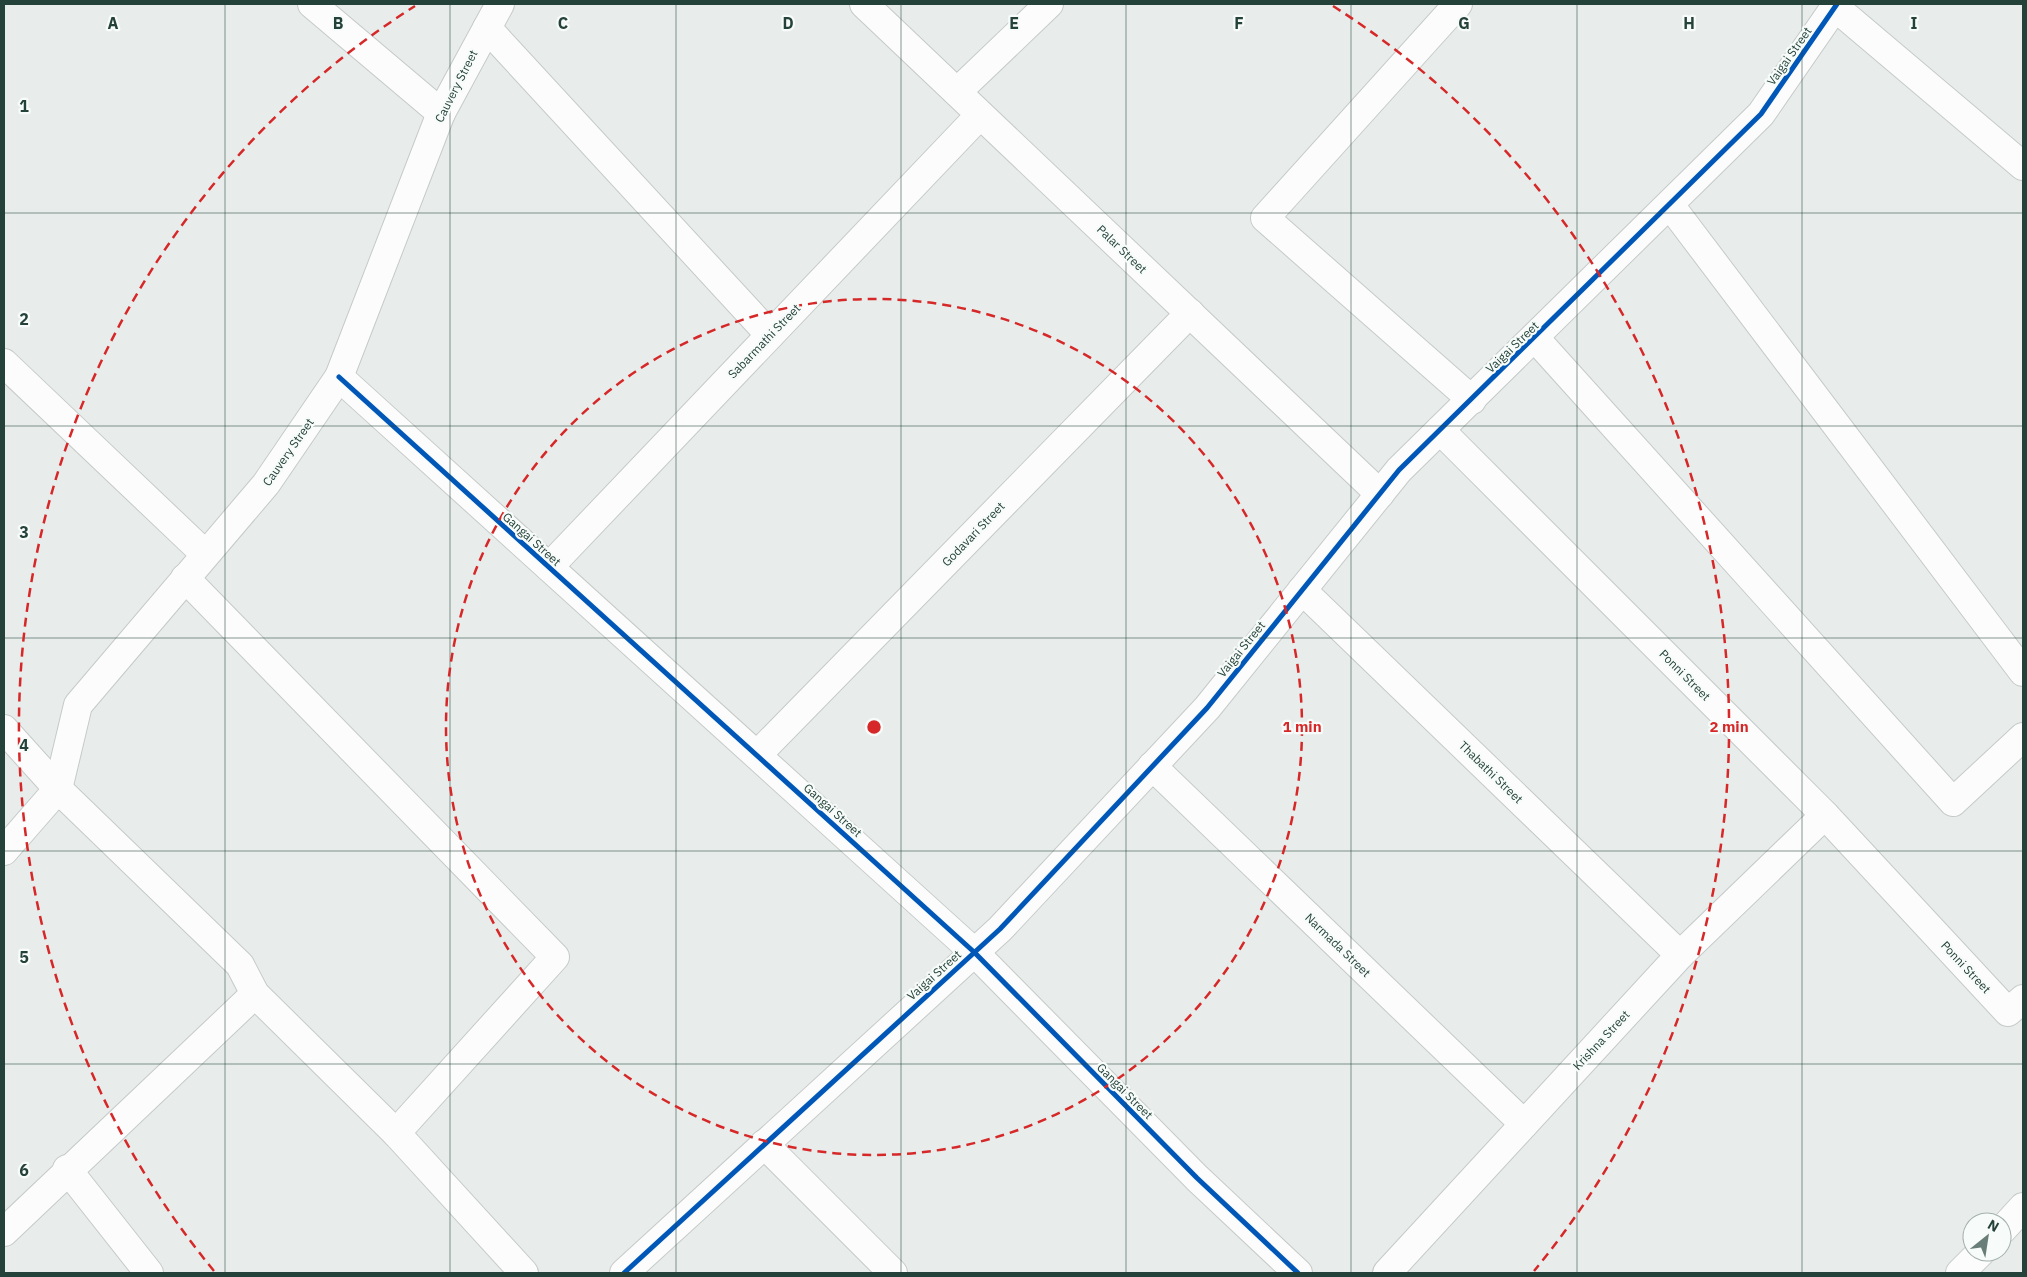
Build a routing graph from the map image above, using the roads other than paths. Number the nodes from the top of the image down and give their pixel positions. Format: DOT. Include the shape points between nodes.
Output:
graph roads {
  1 [pos="312,4"];
  2 [pos="500,4"];
  3 [pos="864,4"];
  4 [pos="1049,4"];
  5 [pos="1458,4"];
  6 [pos="1836,5"];
  7 [pos="486,28"];
  8 [pos="957,92"];
  9 [pos="441,113"];
  10 [pos="980,115"];
  11 [pos="2023,166"];
  12 [pos="1670,205"];
  13 [pos="1190,314"];
  14 [pos="770,335"];
  15 [pos="1535,338"];
  16 [pos="4,362"];
  17 [pos="339,378"];
  18 [pos="1472,400"];
  19 [pos="1440,430"];
  20 [pos="1380,494"];
  21 [pos="205,554"];
  22 [pos="549,567"];
  23 [pos="185,578"];
  24 [pos="1302,590"];
  25 [pos="2023,672"];
  26 [pos="4,729"];
  27 [pos="2023,737"];
  28 [pos="757,755"];
  29 [pos="1152,766"];
  30 [pos="58,789"];
  31 [pos="1826,815"];
  32 [pos="4,851"];
  33 [pos="974,952"];
  34 [pos="1680,955"];
  35 [pos="255,994"];
  36 [pos="2016,1006"];
  37 [pos="1524,1124"];
  38 [pos="396,1133"];
  39 [pos="764,1144"];
  40 [pos="68,1169"];
  41 [pos="2023,1207"];
  42 [pos="2012,1219"];
  43 [pos="4,1232"];
  44 [pos="1971,1262"];
  45 [pos="149,1273"];
  46 [pos="524,1273"];
  47 [pos="624,1273"];
  48 [pos="894,1273"];
  49 [pos="1298,1273"];
  50 [pos="1386,1273"];
  51 [pos="1960,1273"];
  1 -- 9 [label="street"];
  2 -- 7 [label="street, Cauvery Street"];
  3 -- 8 [label="street, Palar Street"];
  4 -- 8 [label="street"];
  5 -- 18 [label="street" via="1265,218"];
  6 -- 11 [label="street"];
  6 -- 12 [label="street, Vaigai Street" via="1761,114"];
  7 -- 9 [label="street, Cauvery Street"];
  7 -- 14 [label="street"];
  8 -- 10 [label="street, Palar Street"];
  9 -- 17 [label="street, Cauvery Street"];
  10 -- 13 [label="street, Palar Street"];
  10 -- 14 [label="street, Sabarmathi Street"];
  12 -- 15 [label="street, Vaigai Street"];
  12 -- 25 [label="street"];
  13 -- 20 [label="street, Palar Street"];
  13 -- 28 [label="street, Godavari Street"];
  14 -- 22 [label="street, Sabarmathi Street"];
  15 -- 18 [label="street, Vaigai Street"];
  15 -- 27 [label="street" via="1953,802"];
  16 -- 21 [label="street"];
  17 -- 21 [label="street, Cauvery Street" via="266,484"];
  17 -- 22 [label="street, Gangai Street"];
  18 -- 19 [label="street, Vaigai Street"];
  19 -- 20 [label="street, Vaigai Street" via="1399,470"];
  19 -- 31 [label="street, Ponni Street"];
  20 -- 24 [label="street, Vaigai Street"];
  21 -- 23 [label="street, Cauvery Street"];
  22 -- 28 [label="street, Gangai Street"];
  23 -- 30 [label="street, Cauvery Street" via="78,705"];
  23 -- 38 [label="street" via="555,957"];
  24 -- 29 [label="street, Vaigai Street" via="1207,708"];
  24 -- 34 [label="street, Thabathi Street"];
  26 -- 30 [label="street"];
  28 -- 33 [label="street, Gangai Street"];
  29 -- 33 [label="street, Vaigai Street" via="1000,929"];
  29 -- 37 [label="street, Narmada Street"];
  30 -- 32 [label="street, Cauvery Street"];
  30 -- 35 [label="street" via="240,964"];
  31 -- 34 [label="street, Krishna Street"];
  31 -- 36 [label="street, Ponni Street"];
  33 -- 39 [label="street, Vaigai Street"];
  33 -- 49 [label="street, Gangai Street" via="1198,1178"];
  34 -- 37 [label="street, Krishna Street"];
  35 -- 38 [label="street"];
  35 -- 40 [label="street"];
  37 -- 50 [label="street, Krishna Street"];
  38 -- 46 [label="street"];
  39 -- 47 [label="street, Vaigai Street"];
  39 -- 48 [label="street"];
  40 -- 43 [label="street"];
  40 -- 45 [label="street"];
  41 -- 42 [label="street"];
  44 -- 51 [label="street"];
}
